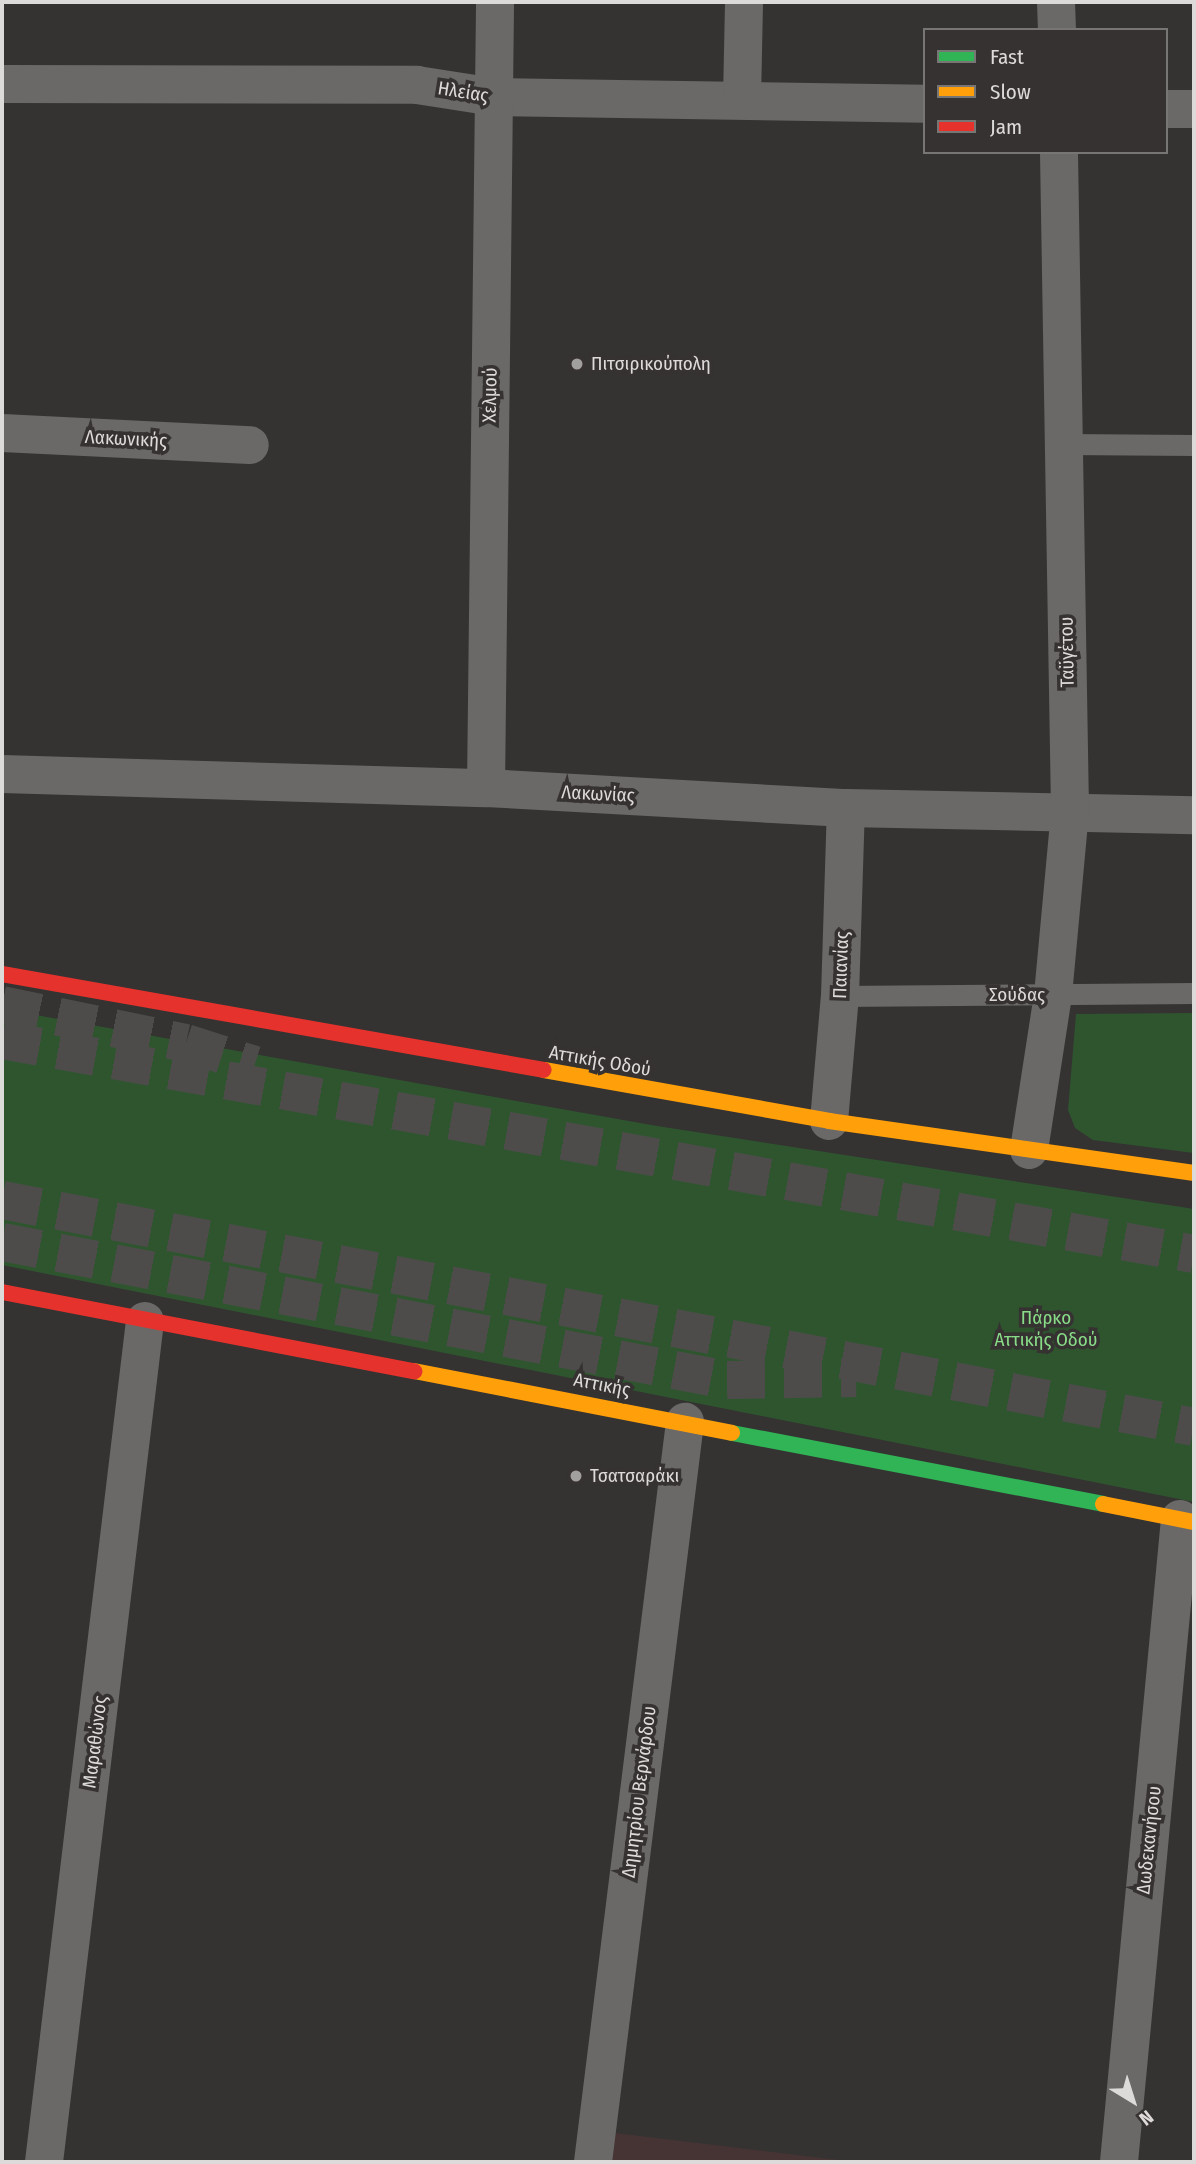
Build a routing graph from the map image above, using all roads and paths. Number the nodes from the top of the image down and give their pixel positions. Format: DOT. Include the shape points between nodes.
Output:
graph roads {
  1 [pos="495,2"];
  2 [pos="744,2"];
  3 [pos="1056,2"];
  4 [pos="1057,28"];
  5 [pos="2,84"];
  6 [pos="494,97"];
  7 [pos="743,99"];
  8 [pos="923,104"];
  9 [pos="1168,109"];
  10 [pos="1194,109"];
  11 [pos="1059,154"];
  12 [pos="2,433"];
  13 [pos="1064,444"];
  14 [pos="250,445"];
  15 [pos="1194,445"];
  16 [pos="2,775"];
  17 [pos="486,788"];
  18 [pos="846,808"];
  19 [pos="1070,810"];
  20 [pos="1194,815"];
  21 [pos="2,974"];
  22 [pos="1194,993"];
  23 [pos="1053,995"];
  24 [pos="840,996"];
  25 [pos="829,1121"];
  26 [pos="1029,1150"];
  27 [pos="1194,1173"];
  28 [pos="2,1292"];
  29 [pos="145,1321"];
  30 [pos="685,1422"];
  31 [pos="1187,1520"];
  32 [pos="44,2162"];
  33 [pos="593,2162"];
  34 [pos="1119,2162"];
  1 -- 6 [label="street, Χελμού"];
  2 -- 7 [label="street"];
  3 -- 4 [label="street"];
  5 -- 6 [label="street, Ηλείας" via="417,85"];
  6 -- 7 [label="street, Ηλείας"];
  6 -- 17 [label="street, Χελμού"];
  7 -- 8 [label="street, Ηλείας"];
  9 -- 10 [label="street"];
  11 -- 13 [label="street, Ταϋγέτου"];
  12 -- 14 [label="street, Λακωνικής"];
  13 -- 15 [label="lane"];
  13 -- 19 [label="street, Ταϋγέτου"];
  16 -- 17 [label="street, Λακωνίας"];
  17 -- 18 [label="street, Λακωνίας"];
  18 -- 19 [label="street, Λακωνίας"];
  18 -- 24 [label="street, Παιανίας"];
  19 -- 20 [label="street, Λακωνίας"];
  19 -- 23 [label="street, Ταϋγέτου"];
  21 -- 25 [label="main road, Αττικής Οδού"];
  22 -- 23 [label="lane, Σούδας"];
  23 -- 24 [label="lane, Σούδας"];
  23 -- 26 [label="street, Ταϋγέτου"];
  24 -- 25 [label="street, Παιανίας"];
  25 -- 26 [label="main road, Αττικής Οδού"];
  26 -- 27 [label="main road, Αττικής Οδού"];
  28 -- 29 [label="main road, Αττικής"];
  29 -- 30 [label="main road, Αττικής"];
  29 -- 32 [label="street, Μαραθώνος"];
  30 -- 31 [label="main road, Αττικής"];
  30 -- 33 [label="street, Δημητρίου Βερνάρδου"];
  31 -- 34 [label="street, Δωδεκανήσου"];
}
